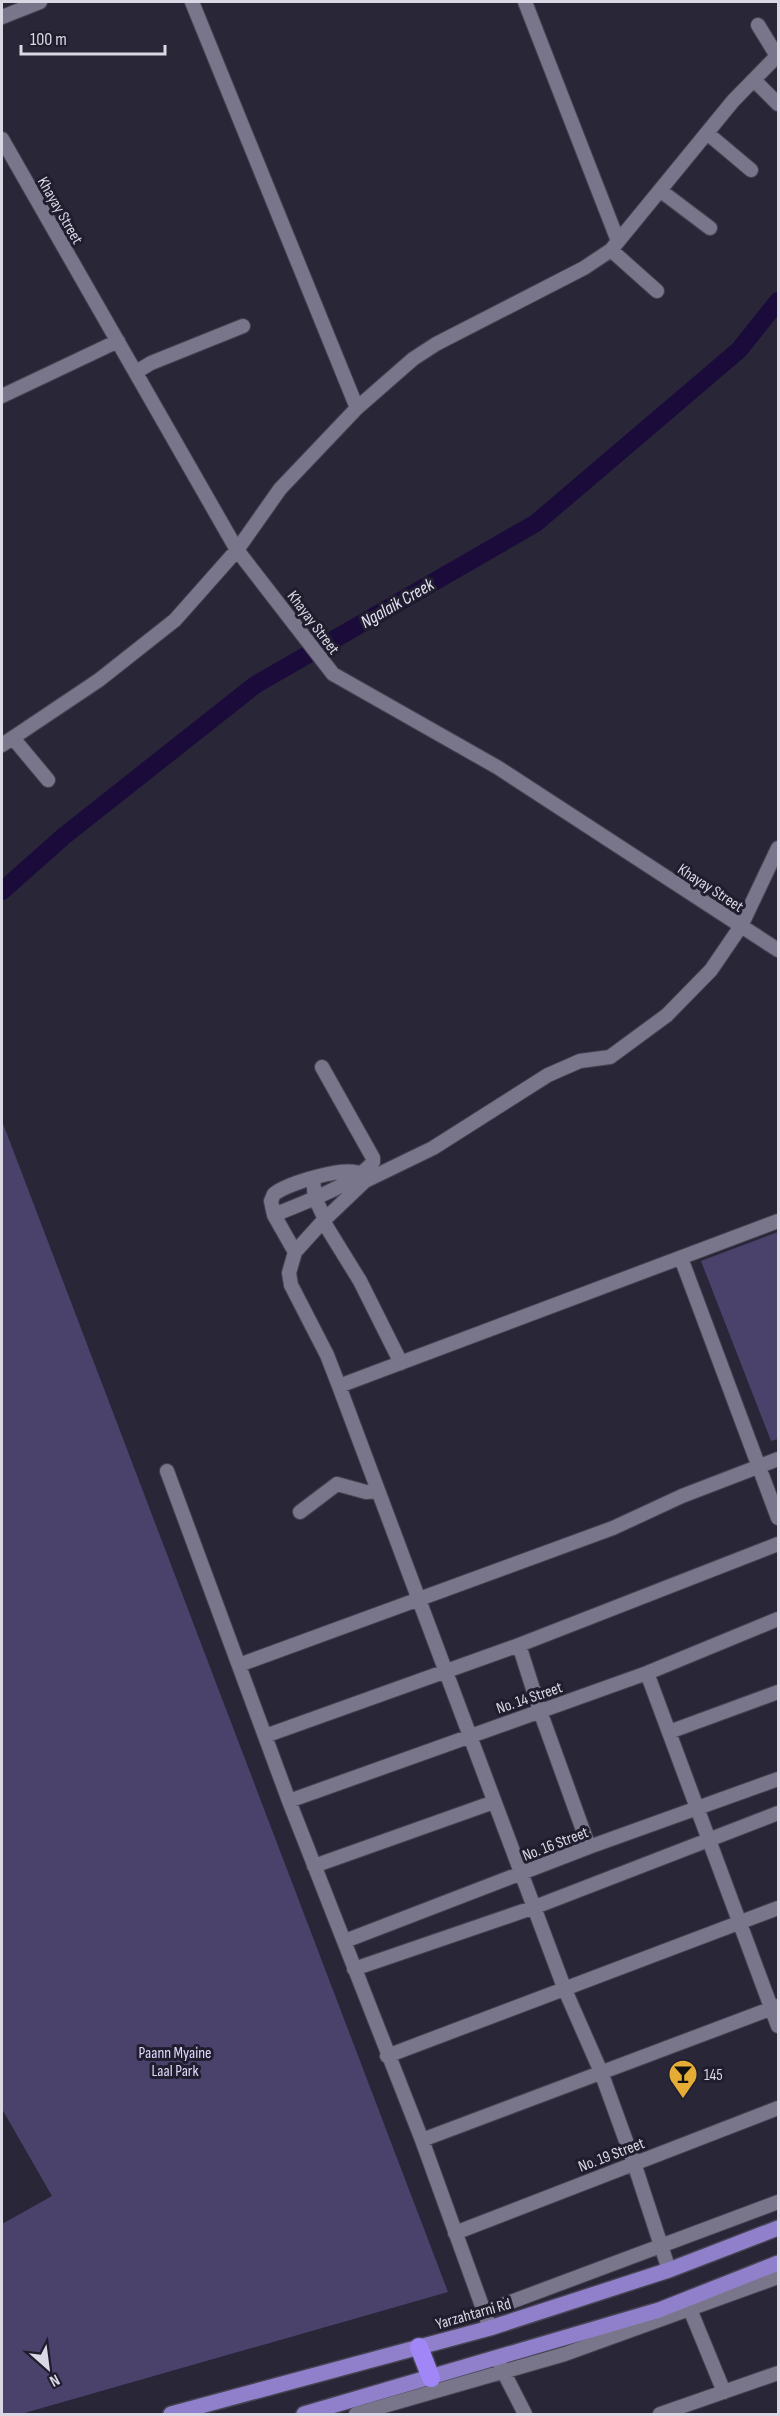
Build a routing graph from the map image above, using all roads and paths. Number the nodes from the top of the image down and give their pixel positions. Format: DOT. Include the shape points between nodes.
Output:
graph roads {
  1 [pos="40,2"];
  2 [pos="192,2"];
  3 [pos="525,2"];
  4 [pos="2,17"];
  5 [pos="758,25"];
  6 [pos="778,56"];
  7 [pos="755,81"];
  8 [pos="778,104"];
  9 [pos="707,133"];
  10 [pos="2,139"];
  11 [pos="751,170"];
  12 [pos="661,191"];
  13 [pos="710,228"];
  14 [pos="615,246"];
  15 [pos="657,291"];
  16 [pos="243,326"];
  17 [pos="118,341"];
  18 [pos="136,372"];
  19 [pos="2,396"];
  20 [pos="357,408"];
  21 [pos="237,550"];
  22 [pos="7,741"];
  23 [pos="48,780"];
  24 [pos="778,848"];
  25 [pos="741,926"];
  26 [pos="778,950"];
  27 [pos="322,1067"];
  28 [pos="363,1178"];
  29 [pos="313,1179"];
  30 [pos="315,1198"];
  31 [pos="274,1215"];
  32 [pos="323,1221"];
  33 [pos="778,1221"];
  34 [pos="295,1252"];
  35 [pos="681,1258"];
  36 [pos="402,1363"];
  37 [pos="339,1386"];
  38 [pos="778,1459"];
  39 [pos="759,1467"];
  40 [pos="167,1471"];
  41 [pos="378,1491"];
  42 [pos="300,1512"];
  43 [pos="778,1518"];
  44 [pos="778,1544"];
  45 [pos="420,1599"];
  46 [pos="778,1619"];
  47 [pos="519,1645"];
  48 [pos="239,1665"];
  49 [pos="446,1670"];
  50 [pos="647,1673"];
  51 [pos="778,1692"];
  52 [pos="540,1711"];
  53 [pos="669,1732"];
  54 [pos="471,1735"];
  55 [pos="266,1736"];
  56 [pos="778,1779"];
  57 [pos="289,1801"];
  58 [pos="494,1802"];
  59 [pos="697,1809"];
  60 [pos="778,1813"];
  61 [pos="708,1841"];
  62 [pos="589,1847"];
  63 [pos="314,1866"];
  64 [pos="522,1874"];
  65 [pos="535,1907"];
  66 [pos="778,1908"];
  67 [pos="739,1924"];
  68 [pos="345,1941"];
  69 [pos="354,1969"];
  70 [pos="565,1990"];
  71 [pos="775,2008"];
  72 [pos="778,2026"];
  73 [pos="387,2056"];
  74 [pos="601,2072"];
  75 [pos="778,2108"];
  76 [pos="422,2140"];
  77 [pos="634,2163"];
  78 [pos="778,2202"];
  79 [pos="778,2228"];
  80 [pos="455,2233"];
  81 [pos="660,2246"];
  82 [pos="778,2263"];
  83 [pos="669,2270"];
  84 [pos="778,2277"];
  85 [pos="688,2305"];
  86 [pos="484,2312"];
  87 [pos="490,2328"];
  88 [pos="419,2347"];
  89 [pos="497,2358"];
  90 [pos="504,2373"];
  91 [pos="778,2373"];
  92 [pos="431,2378"];
  93 [pos="724,2392"];
  94 [pos="171,2415"];
  95 [pos="304,2415"];
  96 [pos="356,2415"];
  97 [pos="525,2415"];
  98 [pos="660,2415"];
  1 -- 4 [label="street"];
  2 -- 20 [label="street"];
  3 -- 14 [label="street"];
  5 -- 6 [label="street"];
  6 -- 7 [label="street"];
  7 -- 8 [label="street"];
  7 -- 9 [label="street"];
  9 -- 11 [label="street"];
  9 -- 12 [label="street"];
  10 -- 17 [label="street, Khayay Street"];
  12 -- 13 [label="street"];
  12 -- 14 [label="street"];
  14 -- 15 [label="street"];
  14 -- 20 [label="street" via="584,268 436,344"];
  16 -- 18 [label="street"];
  17 -- 18 [label="street, Khayay Street"];
  17 -- 19 [label="street"];
  18 -- 21 [label="street, Khayay Street"];
  20 -- 21 [label="street" via="280,489"];
  21 -- 22 [label="street" via="175,620 99,680"];
  21 -- 25 [label="street, Khayay Street" via="333,674 496,767"];
  22 -- 23 [label="street"];
  24 -- 25 [label="street"];
  25 -- 26 [label="street, Khayay Street"];
  25 -- 28 [label="street" via="711,970 684,1000 610,1057 580,1061 548,1075 433,1148"];
  27 -- 28 [label="street" via="373,1158"];
  28 -- 29 [label="street" via="349,1171"];
  28 -- 30 [label="street"];
  28 -- 32 [label="street"];
  29 -- 30 [label="street"];
  29 -- 31 [label="street" via="274,1194 270,1201"];
  30 -- 31 [label="street"];
  30 -- 32 [label="street"];
  31 -- 34 [label="street"];
  32 -- 34 [label="street"];
  32 -- 36 [label="street" via="360,1281"];
  33 -- 35 [label="street"];
  34 -- 37 [label="street" via="289,1273 291,1285"];
  35 -- 36 [label="street"];
  35 -- 39 [label="street"];
  36 -- 37 [label="street"];
  37 -- 41 [label="street"];
  38 -- 39 [label="street"];
  39 -- 43 [label="street"];
  39 -- 45 [label="street" via="613,1528"];
  40 -- 48 [label="street"];
  41 -- 42 [label="street" via="366,1492 337,1484"];
  41 -- 45 [label="street"];
  44 -- 47 [label="street"];
  45 -- 48 [label="street"];
  45 -- 49 [label="street"];
  46 -- 50 [label="street, No. 14 Street"];
  47 -- 49 [label="street"];
  47 -- 52 [label="street"];
  48 -- 55 [label="street"];
  49 -- 54 [label="street"];
  49 -- 55 [label="street"];
  50 -- 52 [label="street, No. 14 Street"];
  50 -- 53 [label="street"];
  51 -- 53 [label="street"];
  52 -- 54 [label="street, No. 14 Street"];
  52 -- 62 [label="street"];
  53 -- 59 [label="street"];
  54 -- 57 [label="street, No. 14 Street"];
  54 -- 58 [label="street"];
  55 -- 57 [label="street"];
  56 -- 59 [label="street, No. 16 Street"];
  57 -- 63 [label="street"];
  58 -- 63 [label="street"];
  58 -- 64 [label="street"];
  59 -- 61 [label="street"];
  59 -- 62 [label="street, No. 16 Street"];
  60 -- 61 [label="street"];
  61 -- 65 [label="street"];
  61 -- 67 [label="street"];
  62 -- 64 [label="street, No. 16 Street"];
  63 -- 68 [label="street"];
  64 -- 65 [label="street"];
  64 -- 68 [label="street, No. 16 Street"];
  65 -- 69 [label="street"];
  65 -- 70 [label="street"];
  66 -- 67 [label="street"];
  67 -- 70 [label="street"];
  67 -- 71 [label="street"];
  68 -- 69 [label="street"];
  69 -- 73 [label="street"];
  70 -- 73 [label="street"];
  70 -- 74 [label="street"];
  71 -- 72 [label="street"];
  71 -- 74 [label="street"];
  73 -- 76 [label="street"];
  74 -- 76 [label="street"];
  74 -- 77 [label="street"];
  75 -- 77 [label="street, No. 19 Street"];
  76 -- 80 [label="street"];
  77 -- 80 [label="street, No. 19 Street"];
  77 -- 81 [label="street"];
  78 -- 81 [label="street"];
  79 -- 83 [label="main road, Yarzahtarni Rd"];
  80 -- 86 [label="street"];
  81 -- 83 [label="street"];
  81 -- 86 [label="street"];
  82 -- 85 [label="main road"];
  83 -- 87 [label="main road, Yarzahtarni Rd"];
  84 -- 85 [label="street"];
  85 -- 89 [label="main road"];
  85 -- 90 [label="street"];
  85 -- 93 [label="street"];
  86 -- 87 [label="street"];
  87 -- 88 [label="main road, Yarzahtarni Rd"];
  88 -- 92 [label="highway"];
  88 -- 94 [label="main road, Yarzahtarni Rd"];
  89 -- 90 [label="street"];
  89 -- 92 [label="main road"];
  90 -- 96 [label="street"];
  90 -- 97 [label="street"];
  91 -- 93 [label="street"];
  92 -- 95 [label="main road"];
  93 -- 98 [label="street"];
}
